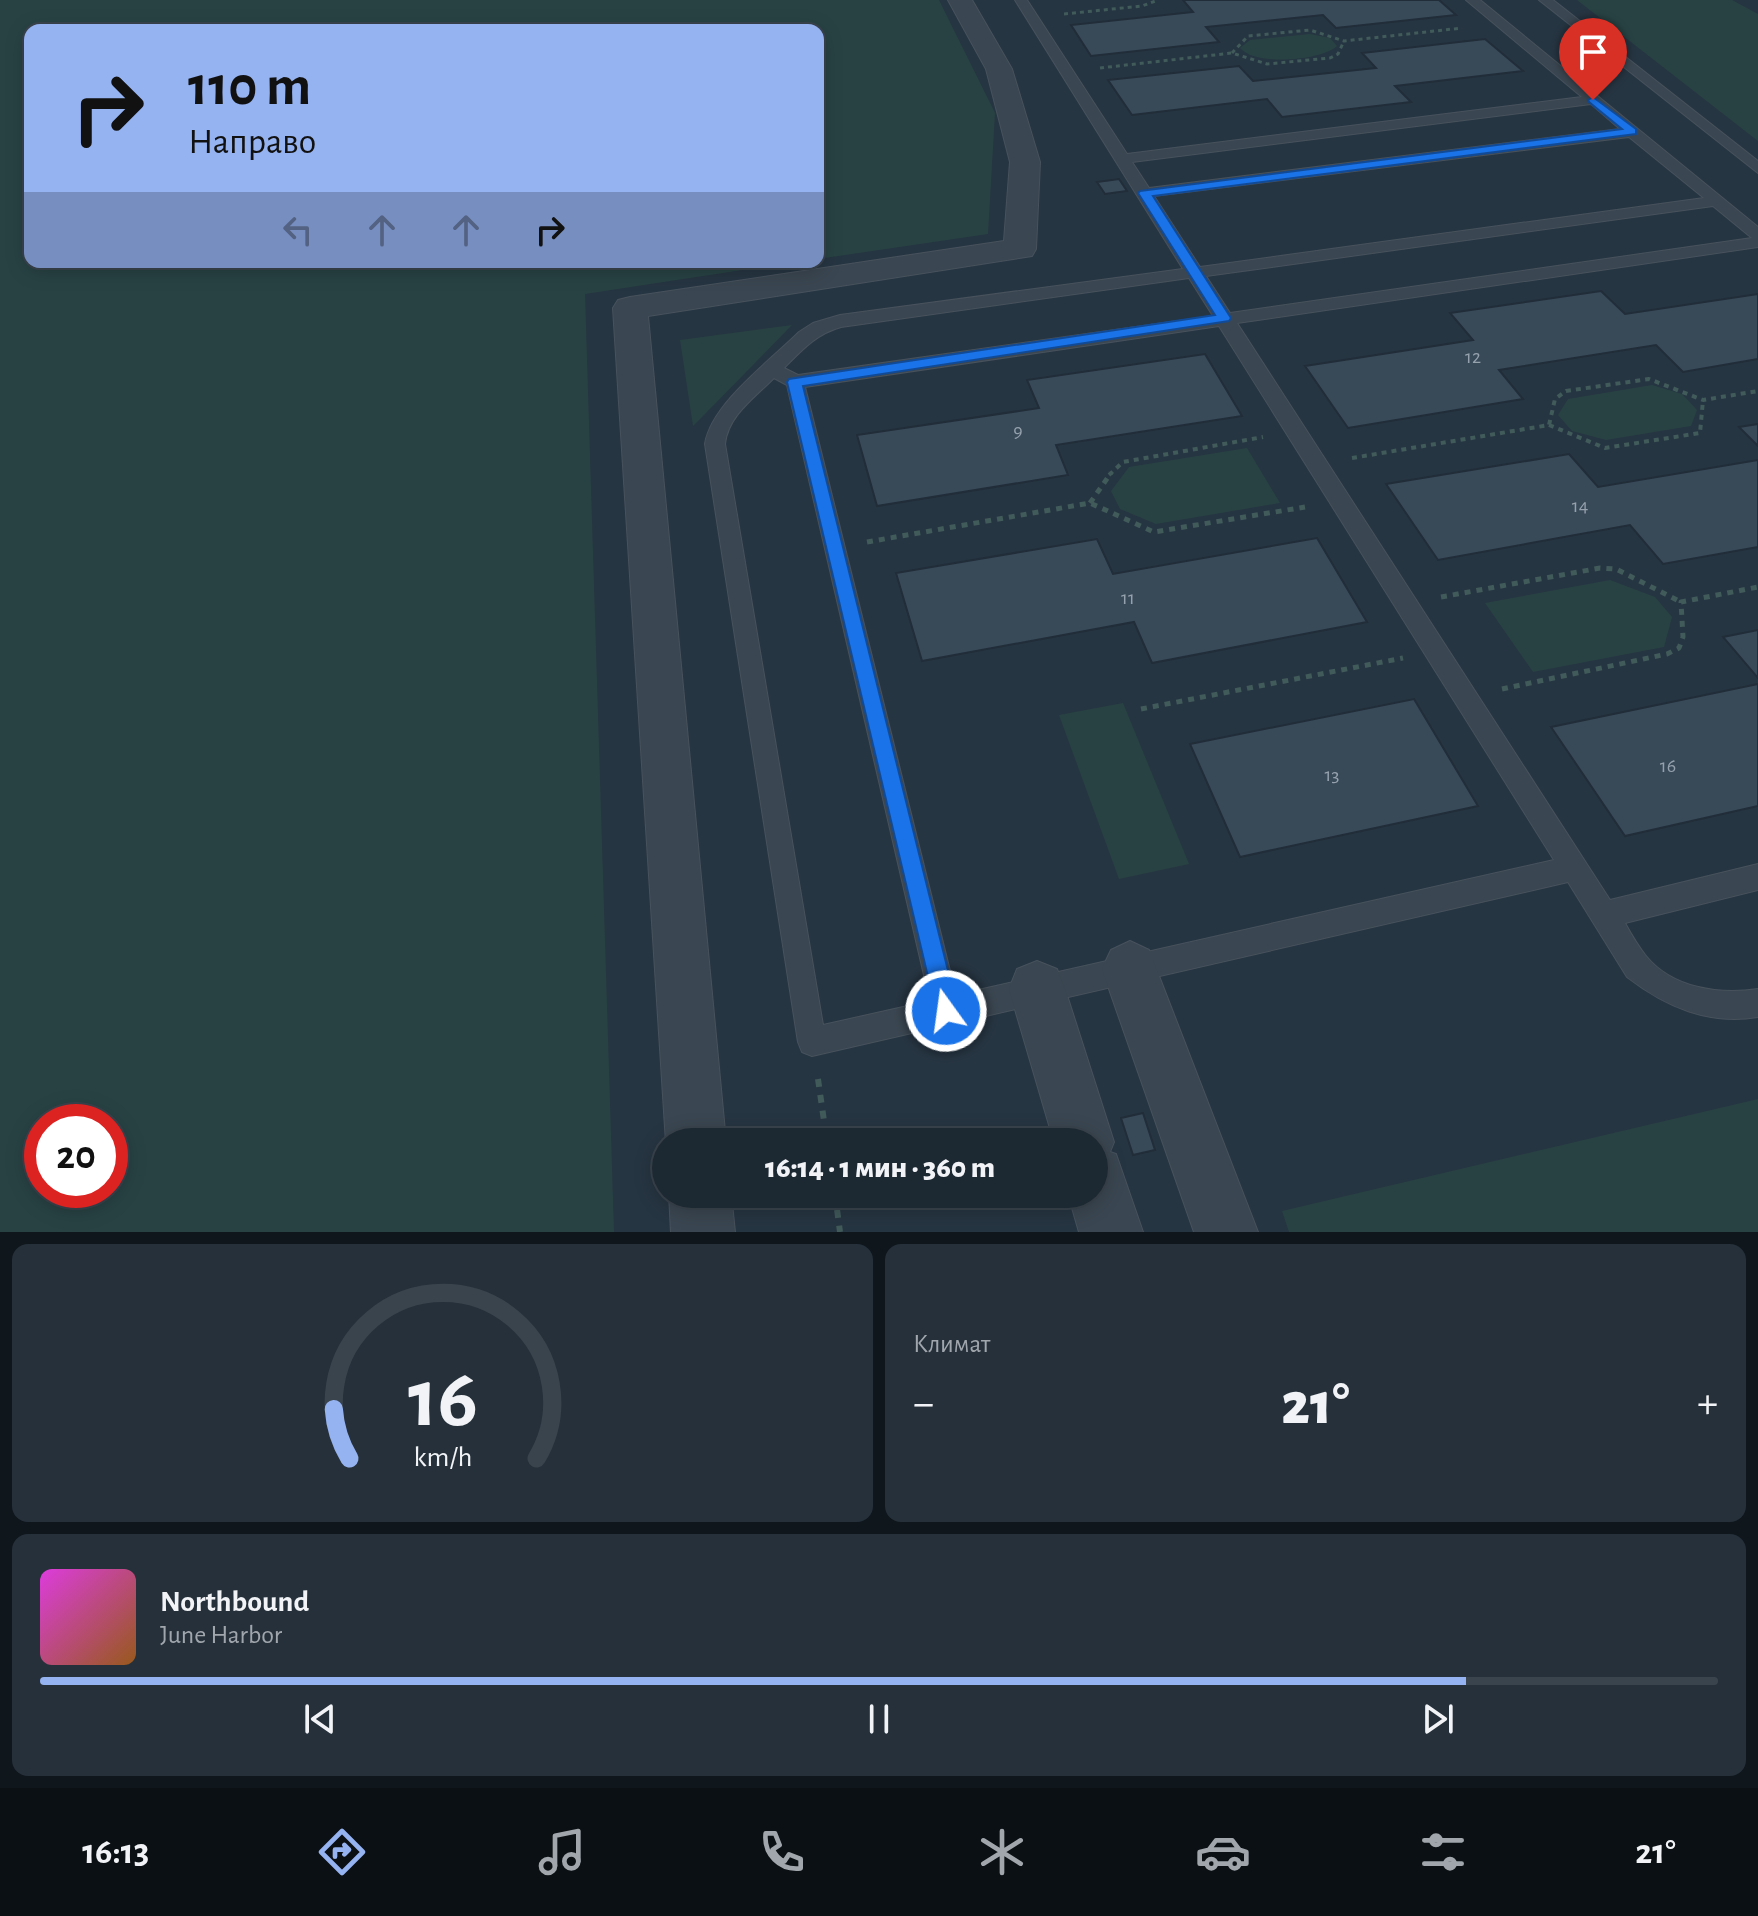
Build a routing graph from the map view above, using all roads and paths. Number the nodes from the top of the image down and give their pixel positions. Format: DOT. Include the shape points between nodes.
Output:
graph roads {
  1 [pos="960,0"];
  2 [pos="1021,0"];
  3 [pos="1158,0"];
  4 [pos="1472,0"];
  5 [pos="1545,0"];
  6 [pos="1063,14"];
  7 [pos="1470,27"];
  8 [pos="1344,41"];
  9 [pos="1232,53"];
  10 [pos="1087,69"];
  11 [pos="1593,100"];
  12 [pos="1632,132"];
  13 [pos="1123,159"];
  14 [pos="1758,168"];
  15 [pos="1144,193"];
  16 [pos="1716,201"];
  17 [pos="1758,235"];
  18 [pos="1758,242"];
  19 [pos="1195,272"];
  20 [pos="1224,318"];
  21 [pos="772,369"];
  22 [pos="795,382"];
  23 [pos="1758,391"];
  24 [pos="1703,400"];
  25 [pos="1549,425"];
  26 [pos="1267,436"];
  27 [pos="1348,459"];
  28 [pos="1090,503"];
  29 [pos="1310,507"];
  30 [pos="863,543"];
  31 [pos="1758,587"];
  32 [pos="1440,597"];
  33 [pos="1681,602"];
  34 [pos="1416,656"];
  35 [pos="1501,689"];
  36 [pos="1141,709"];
  37 [pos="1574,868"];
  38 [pos="1758,877"];
  39 [pos="1604,915"];
  40 [pos="1130,969"];
  41 [pos="1037,989"];
  42 [pos="1758,1003"];
  43 [pos="946,1011"];
  44 [pos="812,1042"];
  45 [pos="695,1128"];
  46 [pos="825,1128"];
  47 [pos="1080,1128"];
  48 [pos="701,1208"];
  49 [pos="837,1208"];
  50 [pos="1104,1208"];
  51 [pos="703,1232"];
  52 [pos="840,1232"];
  53 [pos="1111,1232"];
  54 [pos="1226,1232"];
  1 -- 45 [label="street" via="999,69 1025,162 1020,249 630,308"];
  2 -- 13 [label="lane"];
  3 -- 6 [label="path"];
  4 -- 11 [label="lane"];
  5 -- 14 [label="lane"];
  7 -- 8 [label="path"];
  8 -- 9 [label="path" via="1310,30 1276,33 1243,37"];
  8 -- 9 [label="path" via="1330,58 1267,64"];
  9 -- 10 [label="path"];
  11 -- 12 [label="lane"];
  11 -- 13 [label="lane"];
  12 -- 15 [label="lane"];
  12 -- 16 [label="lane"];
  13 -- 15 [label="lane"];
  15 -- 19 [label="lane"];
  16 -- 17 [label="lane"];
  16 -- 19 [label="lane"];
  18 -- 20 [label="lane"];
  19 -- 20 [label="lane"];
  19 -- 21 [label="lane" via="840,321 805,336"];
  20 -- 22 [label="lane"];
  20 -- 37 [label="lane"];
  21 -- 22 [label="lane"];
  21 -- 44 [label="lane" via="726,415 715,444"];
  22 -- 43 [label="lane"];
  23 -- 24 [label="path"];
  24 -- 25 [label="path" via="1649,379 1566,391 1555,399"];
  24 -- 25 [label="path" via="1700,433 1614,448"];
  25 -- 27 [label="path"];
  26 -- 28 [label="path" via="1123,462"];
  28 -- 29 [label="path" via="1154,532"];
  28 -- 30 [label="path"];
  31 -- 33 [label="path"];
  32 -- 33 [label="path" via="1600,568 1624,572"];
  33 -- 35 [label="path" via="1683,637 1679,648 1667,654"];
  34 -- 36 [label="path"];
  37 -- 39 [label="lane"];
  37 -- 40 [label="lane"];
  38 -- 39 [label="lane"];
  39 -- 42 [label="lane" via="1637,967 1679,995 1724,1009"];
  40 -- 41 [label="lane"];
  40 -- 54 [label="street"];
  41 -- 43 [label="lane"];
  41 -- 47 [label="street"];
  43 -- 44 [label="lane"];
  44 -- 46 [label="path"];
  48 -- 51 [label="street"];
  49 -- 52 [label="path"];
  50 -- 53 [label="street"];
}
